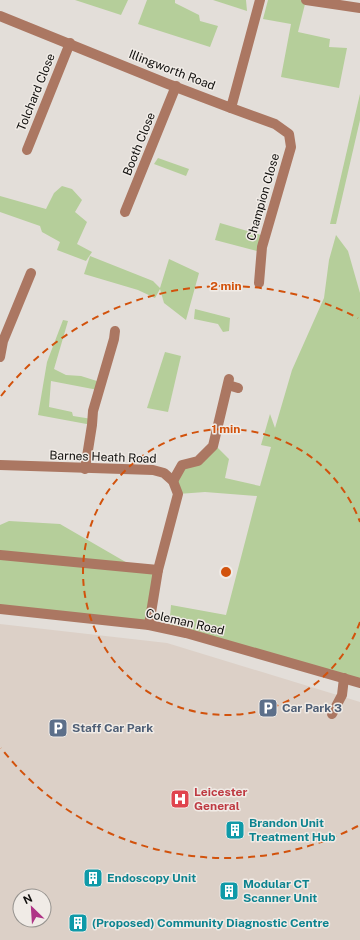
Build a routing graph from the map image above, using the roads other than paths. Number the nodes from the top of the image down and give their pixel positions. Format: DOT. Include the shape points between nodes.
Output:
graph roads {
  1 [pos="260,0"];
  2 [pos="306,0"];
  3 [pos="360,8"];
  4 [pos="0,16"];
  5 [pos="70,44"];
  6 [pos="176,86"];
  7 [pos="231,108"];
  8 [pos="27,150"];
  9 [pos="125,212"];
  10 [pos="30,273"];
  11 [pos="259,283"];
  12 [pos="115,331"];
  13 [pos="0,357"];
  14 [pos="232,384"];
  15 [pos="0,465"];
  16 [pos="85,469"];
  17 [pos="173,481"];
  18 [pos="0,555"];
  19 [pos="158,570"];
  20 [pos="0,609"];
  21 [pos="150,625"];
  22 [pos="344,678"];
  23 [pos="360,683"];
  24 [pos="332,714"];
  1 -- 7 [label="street"];
  2 -- 3 [label="street"];
  4 -- 5 [label="street, Illingworth Road"];
  5 -- 6 [label="street, Illingworth Road"];
  5 -- 8 [label="street, Tolchard Close"];
  6 -- 7 [label="street, Illingworth Road"];
  6 -- 9 [label="street, Booth Close"];
  7 -- 11 [label="street, Champion Close" via="275,124 289,134 291,147 262,247"];
  10 -- 13 [label="street" via="3,341"];
  12 -- 16 [label="street" via="92,411"];
  14 -- 17 [label="street" via="213,446 198,461 182,465"];
  15 -- 16 [label="street, Barnes Heath Road"];
  16 -- 17 [label="street, Barnes Heath Road" via="153,470 164,473"];
  17 -- 19 [label="street" via="178,494"];
  18 -- 19 [label="street"];
  19 -- 21 [label="street"];
  20 -- 21 [label="street, Coleman Road"];
  21 -- 22 [label="street, Coleman Road"];
  22 -- 23 [label="street, Coleman Road"];
  22 -- 24 [label="street" via="342,695"];
}
